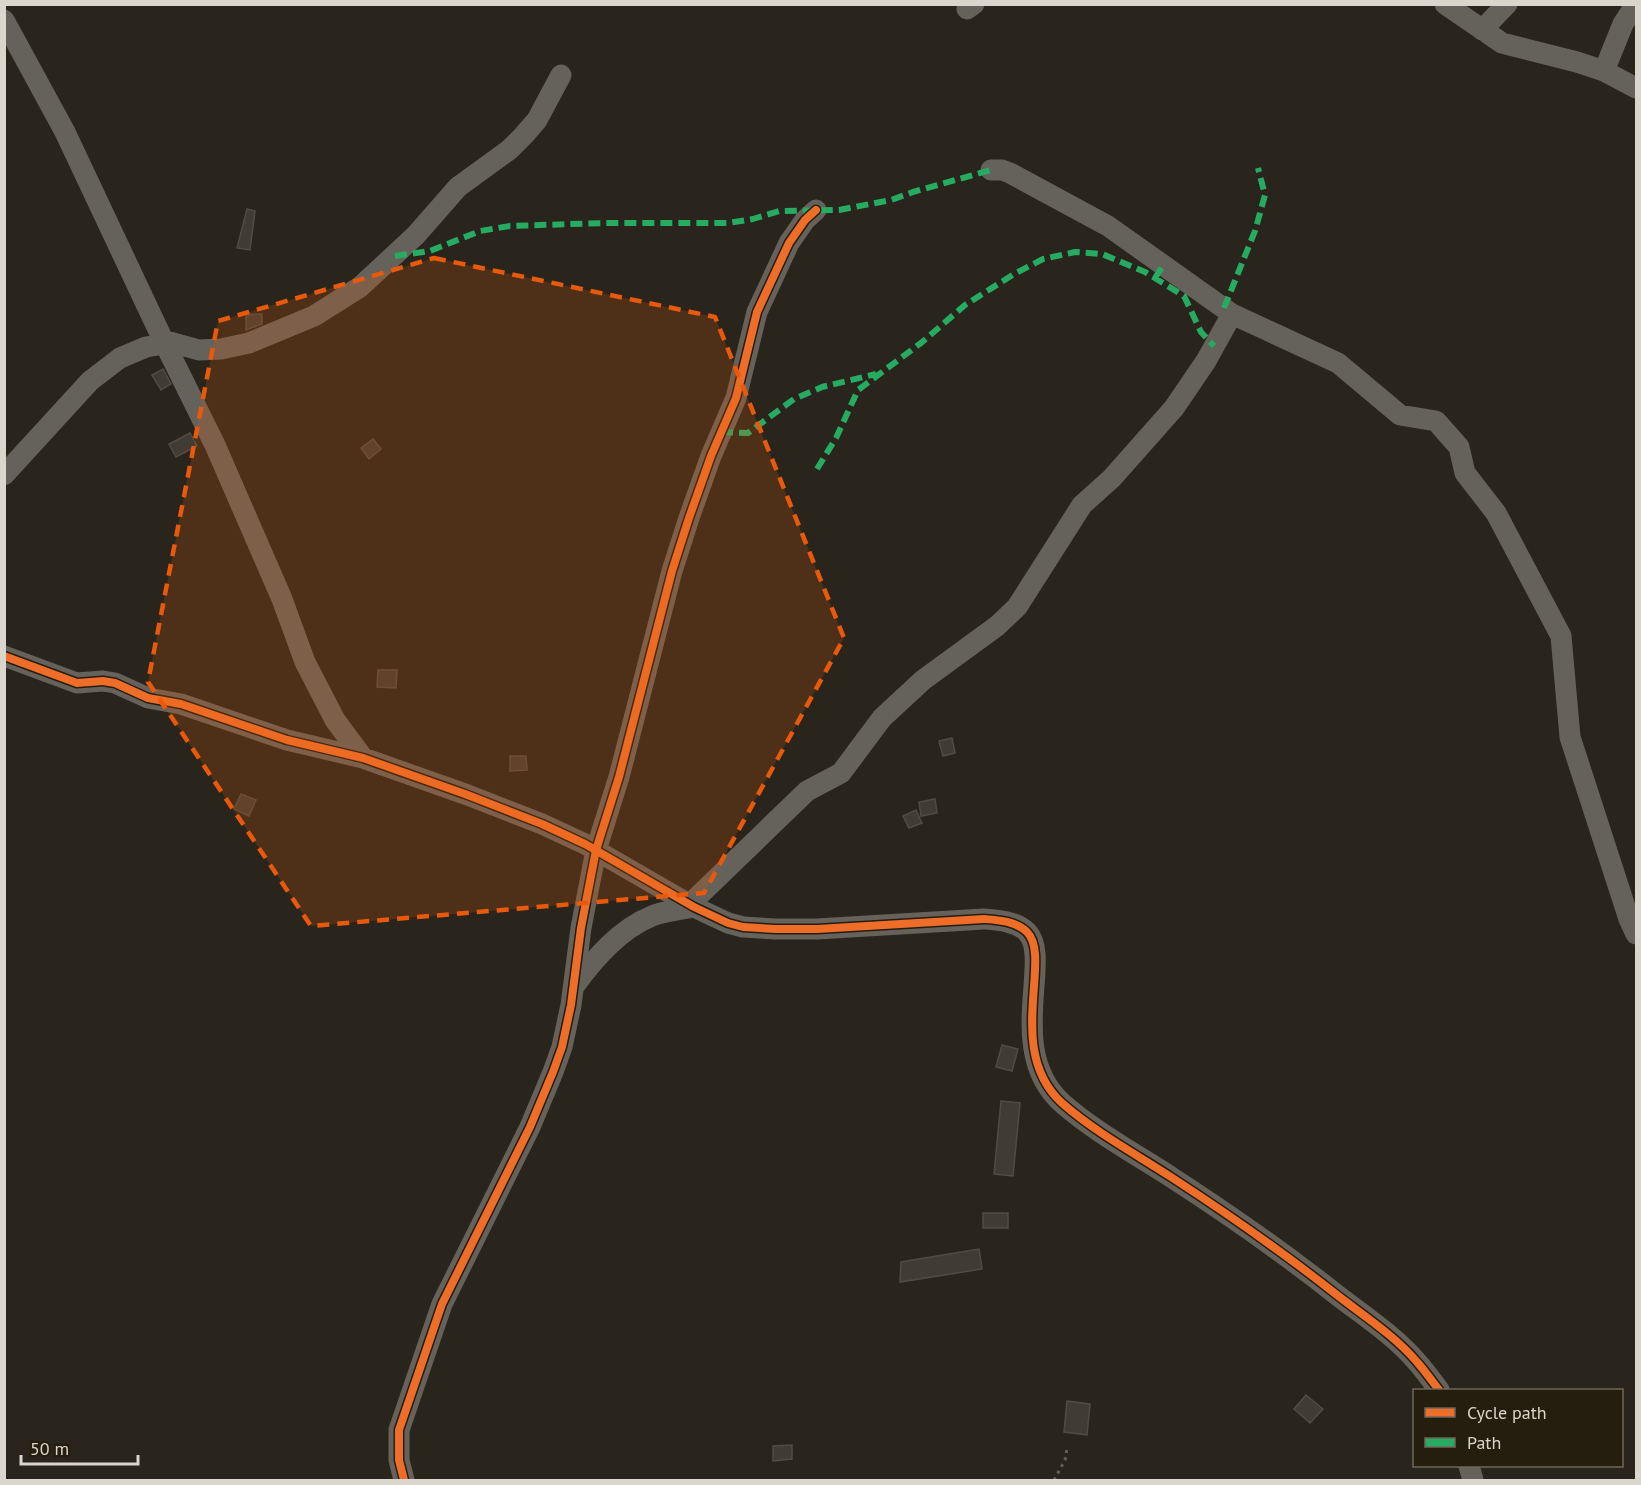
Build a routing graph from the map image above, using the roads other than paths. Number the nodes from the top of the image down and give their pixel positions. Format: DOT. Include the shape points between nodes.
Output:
graph roads {
  1 [pos="1445,4"];
  2 [pos="1507,4"];
  3 [pos="1636,4"];
  4 [pos="4,20"];
  5 [pos="1482,30"];
  6 [pos="1604,71"];
  7 [pos="561,75"];
  8 [pos="1636,88"];
  9 [pos="991,170"];
  10 [pos="816,210"];
  11 [pos="1232,314"];
  12 [pos="163,340"];
  13 [pos="4,475"];
  14 [pos="4,656"];
  15 [pos="363,758"];
  16 [pos="596,850"];
  17 [pos="692,906"];
  18 [pos="1636,934"];
  19 [pos="574,985"];
  20 [pos="1438,1389"];
  21 [pos="404,1480"];
  1 -- 5 [label="street"];
  2 -- 5 [label="street"];
  3 -- 6 [label="street" via="1623,24"];
  4 -- 12 [label="street" via="65,132"];
  5 -- 6 [label="street" via="1502,43"];
  6 -- 8 [label="street"];
  7 -- 12 [label="street" via="537,120 524,135 458,188 416,235 360,287 314,316 249,344 200,350"];
  9 -- 11 [label="street" via="1010,173 1108,226"];
  10 -- 16 [label="street" via="789,243 757,312 740,387 688,518 672,571 622,767"];
  11 -- 17 [label="street" via="1174,408 1112,478 1082,505 1017,607 923,680 882,718 841,773 807,791"];
  11 -- 18 [label="street" via="1338,363 1400,415 1436,421 1459,447 1465,473 1496,513 1561,636 1570,738"];
  12 -- 13 [label="street" via="120,358 90,381"];
  12 -- 15 [label="street" via="241,500 305,662 335,720"];
  14 -- 15 [label="street" via="77,682 115,683 148,698 287,740"];
  15 -- 16 [label="street" via="500,807"];
  16 -- 17 [label="street"];
  16 -- 19 [label="street"];
  17 -- 19 [label="street" via="651,916 637,924 602,952"];
  17 -- 20 [label="street" via="743,927 850,928 984,919 1002,921 1026,932 1034,957 1034,1053 1042,1079 1056,1096 1093,1127 1244,1226 1319,1281 1400,1345"];
  19 -- 21 [label="street" via="562,1047 543,1099 442,1304 433,1330 399,1430"];
}
